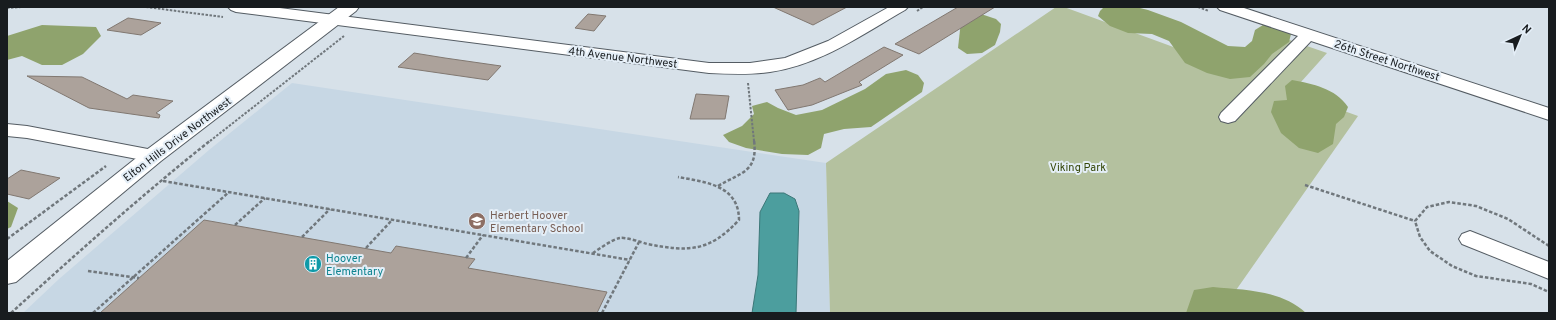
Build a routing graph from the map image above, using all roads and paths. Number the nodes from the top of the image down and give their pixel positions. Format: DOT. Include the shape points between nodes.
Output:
graph roads {
  1 [pos="21,7"];
  2 [pos="146,7"];
  3 [pos="350,7"];
  4 [pos="1225,7"];
  5 [pos="7,8"];
  6 [pos="888,9"];
  7 [pos="230,12"];
  8 [pos="341,27"];
  9 [pos="1308,34"];
  10 [pos="748,79"];
  11 [pos="1549,114"];
  12 [pos="1228,117"];
  13 [pos="7,130"];
  14 [pos="153,156"];
  15 [pos="106,166"];
  16 [pos="678,178"];
  17 [pos="162,181"];
  18 [pos="1305,185"];
  19 [pos="718,187"];
  20 [pos="229,192"];
  21 [pos="265,198"];
  22 [pos="330,209"];
  23 [pos="392,219"];
  24 [pos="1415,221"];
  25 [pos="235,226"];
  26 [pos="483,235"];
  27 [pos="302,237"];
  28 [pos="7,239"];
  29 [pos="1470,239"];
  30 [pos="639,242"];
  31 [pos="366,248"];
  32 [pos="592,253"];
  33 [pos="466,258"];
  34 [pos="630,260"];
  35 [pos="88,271"];
  36 [pos="1549,271"];
  37 [pos="7,275"];
  38 [pos="134,277"];
  39 [pos="139,278"];
  40 [pos="11,313"];
  41 [pos="93,313"];
  42 [pos="602,313"];
  1 -- 5 [label="path"];
  2 -- 7 [label="path"];
  3 -- 8 [label="main road, Elton Hills Drive Northwest"];
  4 -- 9 [label="street, 26th Street Northwest"];
  6 -- 8 [label="street, 4th Avenue Northwest" via="812,54 790,62 739,69 709,68"];
  7 -- 8 [label="street, 4th Avenue Northwest"];
  8 -- 14 [label="main road, Elton Hills Drive Northwest"];
  8 -- 17 [label="path"];
  9 -- 11 [label="street, 26th Street Northwest"];
  9 -- 12 [label="street"];
  10 -- 19 [label="path" via="756,155 750,168"];
  13 -- 14 [label="street"];
  14 -- 37 [label="main road, Elton Hills Drive Northwest"];
  15 -- 28 [label="path"];
  16 -- 19 [label="path" via="706,182"];
  17 -- 20 [label="path"];
  17 -- 40 [label="path"];
  18 -- 24 [label="path"];
  19 -- 30 [label="path" via="725,190 738,206 739,220 723,236 702,247 675,249"];
  20 -- 21 [label="path"];
  20 -- 38 [label="path"];
  21 -- 22 [label="path"];
  21 -- 25 [label="path"];
  22 -- 23 [label="path"];
  22 -- 27 [label="path"];
  23 -- 26 [label="path"];
  23 -- 31 [label="path"];
  26 -- 32 [label="path"];
  26 -- 33 [label="path"];
  29 -- 36 [label="street"];
  30 -- 32 [label="path" via="620,238"];
  30 -- 34 [label="path"];
  32 -- 34 [label="path"];
  34 -- 42 [label="path"];
  35 -- 38 [label="path"];
  38 -- 39 [label="path"];
  38 -- 41 [label="path"];
}
